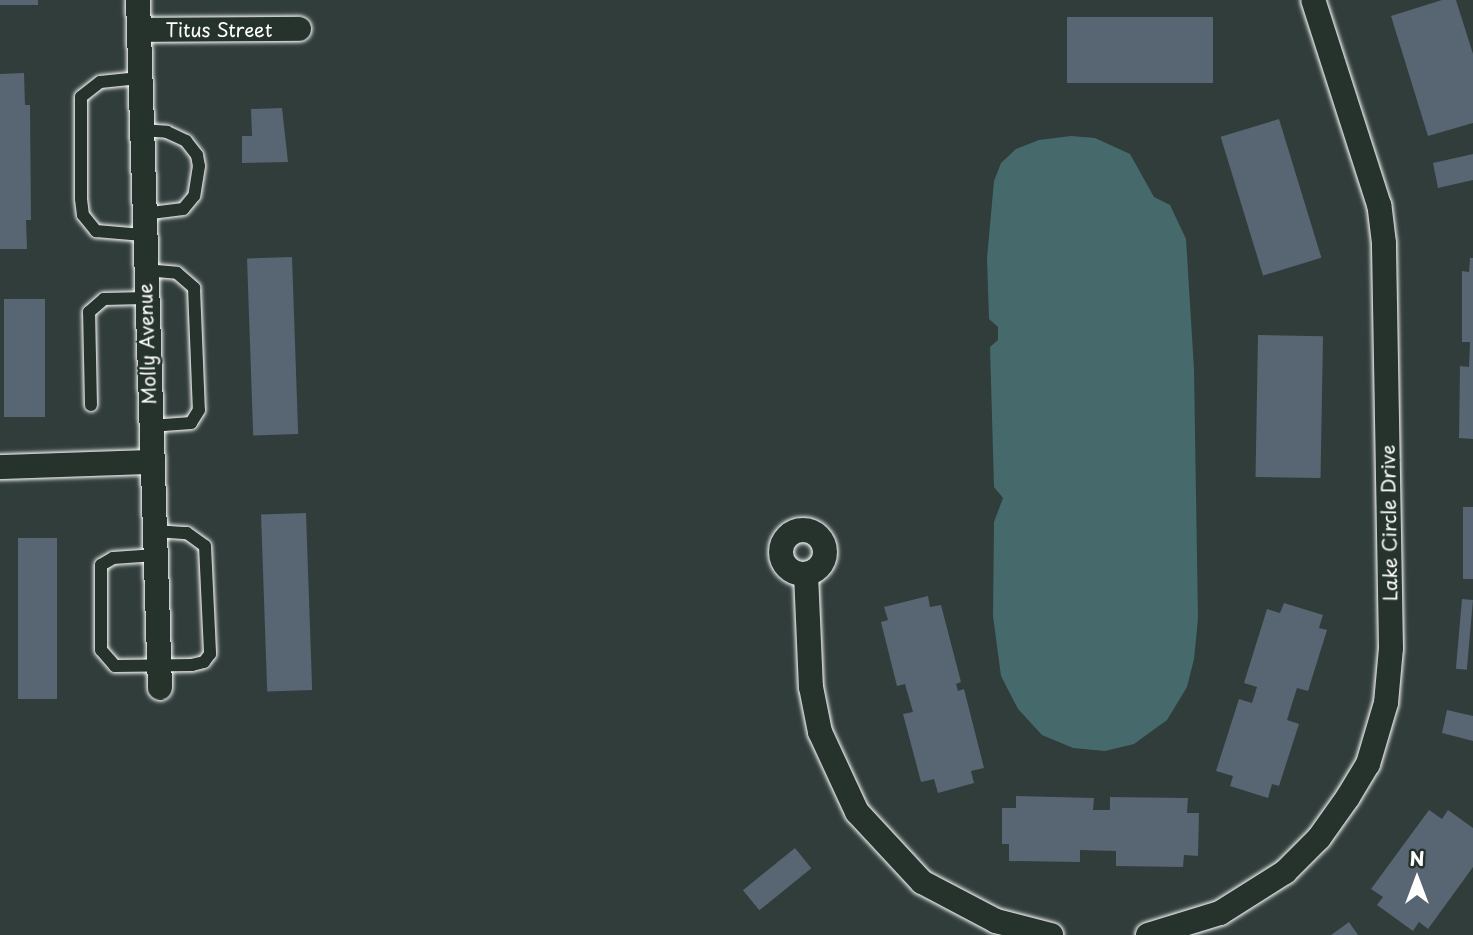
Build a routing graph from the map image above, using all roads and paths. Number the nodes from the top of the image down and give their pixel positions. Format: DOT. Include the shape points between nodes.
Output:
graph roads {
  1 [pos="138,0"];
  2 [pos="1313,0"];
  3 [pos="299,29"];
  4 [pos="139,30"];
  5 [pos="139,78"];
  6 [pos="141,130"];
  7 [pos="143,224"];
  8 [pos="145,270"];
  9 [pos="146,298"];
  10 [pos="91,405"];
  11 [pos="150,426"];
  12 [pos="151,462"];
  13 [pos="0,467"];
  14 [pos="155,543"];
  15 [pos="806,574"];
  16 [pos="160,677"];
  17 [pos="1051,935"];
  18 [pos="1148,935"];
  1 -- 4 [label="street, Molly Avenue"];
  2 -- 18 [label="street, Lake Circle Drive" via="1379,205 1384,243 1391,648 1386,703 1368,764 1355,786 1319,838 1285,872 1220,913"];
  3 -- 4 [label="street, Titus Street"];
  4 -- 5 [label="street, Molly Avenue"];
  5 -- 6 [label="street, Molly Avenue"];
  5 -- 7 [label="lane" via="100,82 81,97 80,186 83,215 96,231"];
  6 -- 7 [label="street, Molly Avenue"];
  6 -- 7 [label="lane" via="167,132 187,141 199,166 194,196 183,209"];
  7 -- 8 [label="street, Molly Avenue"];
  8 -- 9 [label="street, Molly Avenue"];
  8 -- 11 [label="lane" via="177,273 190,282 196,322 198,415 186,425"];
  9 -- 10 [label="lane" via="104,299 89,312"];
  9 -- 11 [label="street, Molly Avenue"];
  11 -- 12 [label="street, Molly Avenue"];
  12 -- 13 [label="street"];
  12 -- 14 [label="street, Molly Avenue"];
  14 -- 16 [label="street, Molly Avenue"];
  14 -- 16 [label="lane" via="101,565 101,650 115,666"];
  14 -- 16 [label="lane" via="187,533 205,546 211,642 204,662"];
  15 -- 17 [label="street" via="811,687 820,732 857,812 922,882 996,921"];
}
